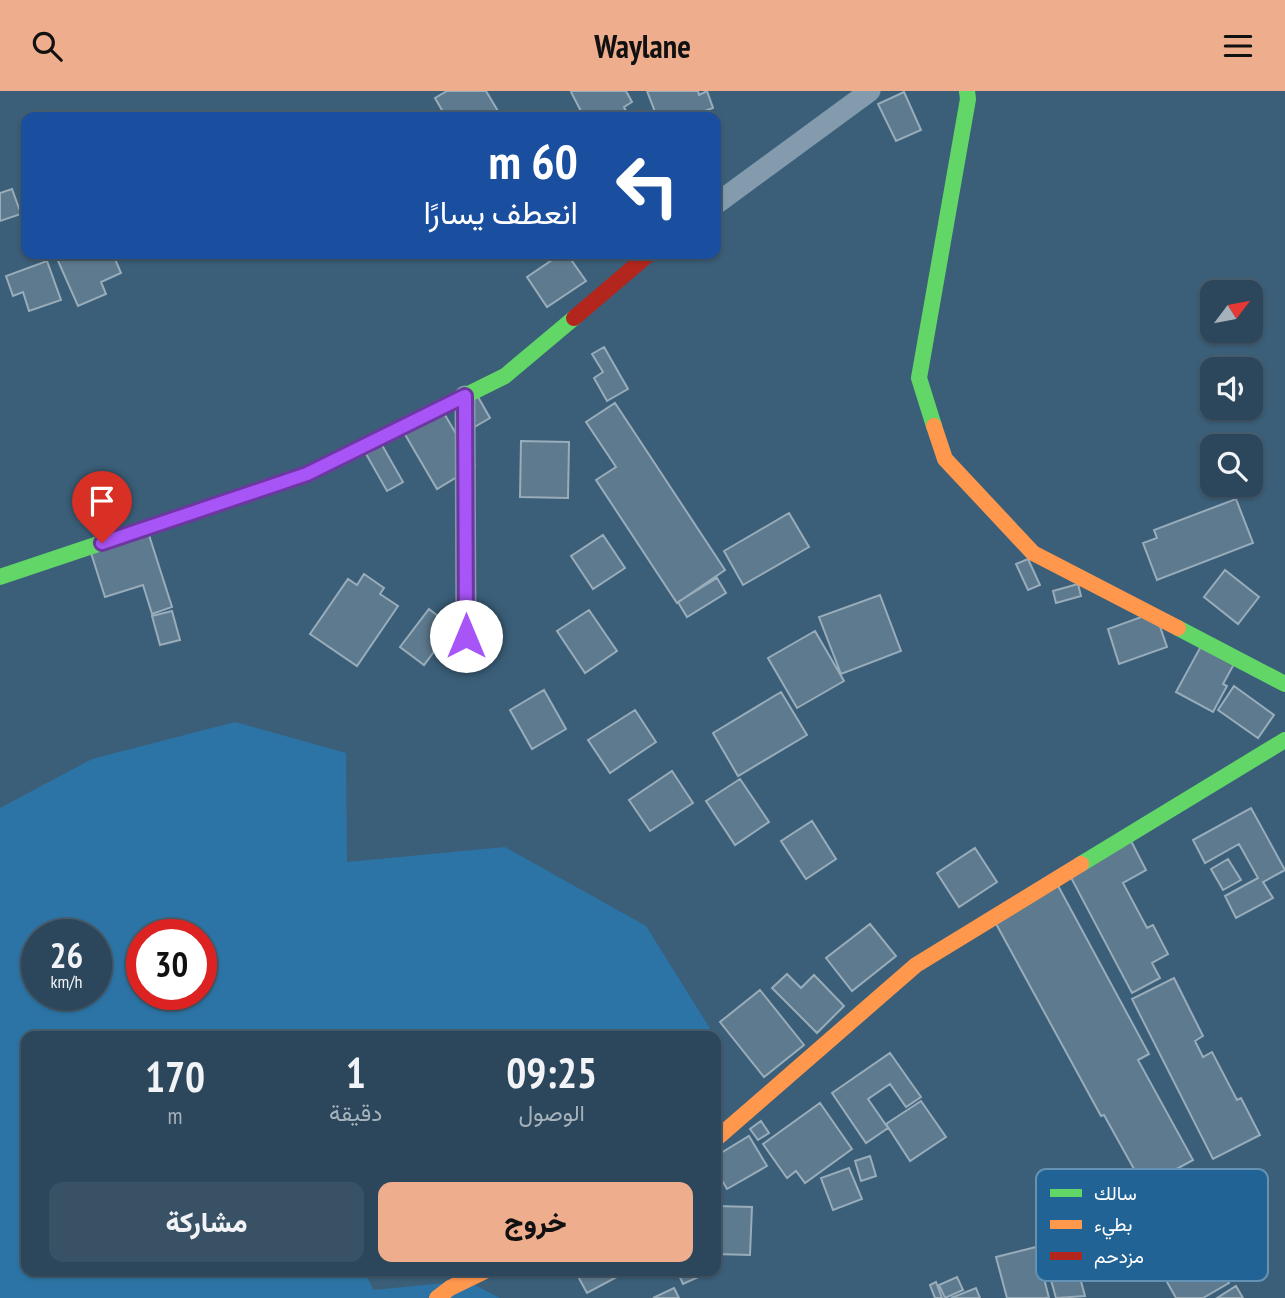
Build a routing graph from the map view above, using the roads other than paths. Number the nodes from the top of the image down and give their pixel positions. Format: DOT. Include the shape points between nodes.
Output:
graph roads {
  1 [pos="870,91"];
  2 [pos="967,91"];
  3 [pos="721,200"];
  4 [pos="643,259"];
  5 [pos="465,396"];
  6 [pos="0,577"];
  7 [pos="466,636"];
  8 [pos="1285,684"];
  9 [pos="1285,740"];
  10 [pos="721,1135"];
  11 [pos="475,1276"];
  12 [pos="437,1298"];
  1 -- 3 [label="street"];
  2 -- 8 [label="street" via="919,378 945,459 1033,553"];
  4 -- 5 [label="street" via="505,376"];
  5 -- 6 [label="street" via="307,474"];
  5 -- 7 [label="street"];
  9 -- 10 [label="street" via="916,965"];
  11 -- 12 [label="street"];
}
